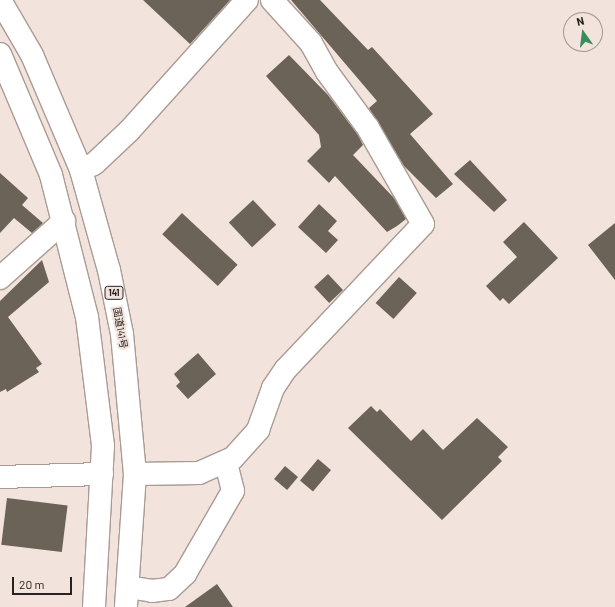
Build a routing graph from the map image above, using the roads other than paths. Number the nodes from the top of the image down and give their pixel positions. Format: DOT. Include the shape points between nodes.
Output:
graph roads {
  1 [pos="0,0"];
  2 [pos="247,0"];
  3 [pos="272,0"];
  4 [pos="0,54"];
  5 [pos="81,170"];
  6 [pos="64,221"];
  7 [pos="0,278"];
  8 [pos="226,463"];
  9 [pos="102,474"];
  10 [pos="135,474"];
  11 [pos="0,477"];
  12 [pos="127,597"];
  13 [pos="94,607"];
  1 -- 5 [label="main road, 国道141号 / 141" via="32,56"];
  2 -- 5 [label="main road" via="129,131 94,164"];
  3 -- 8 [label="main road" via="311,43 326,72 368,128 423,224 286,369 273,388 258,430 247,446"];
  4 -- 6 [label="main road" via="33,127"];
  5 -- 10 [label="main road, 国道141号 / 141" via="109,270 122,334"];
  6 -- 7 [label="main road"];
  6 -- 9 [label="main road" via="87,317 102,446"];
  8 -- 10 [label="main road" via="199,474"];
  8 -- 12 [label="main road" via="234,491 185,574 169,589"];
  9 -- 11 [label="main road"];
  9 -- 13 [label="main road"];
  10 -- 12 [label="main road, 国道141号 / 141"];
}
